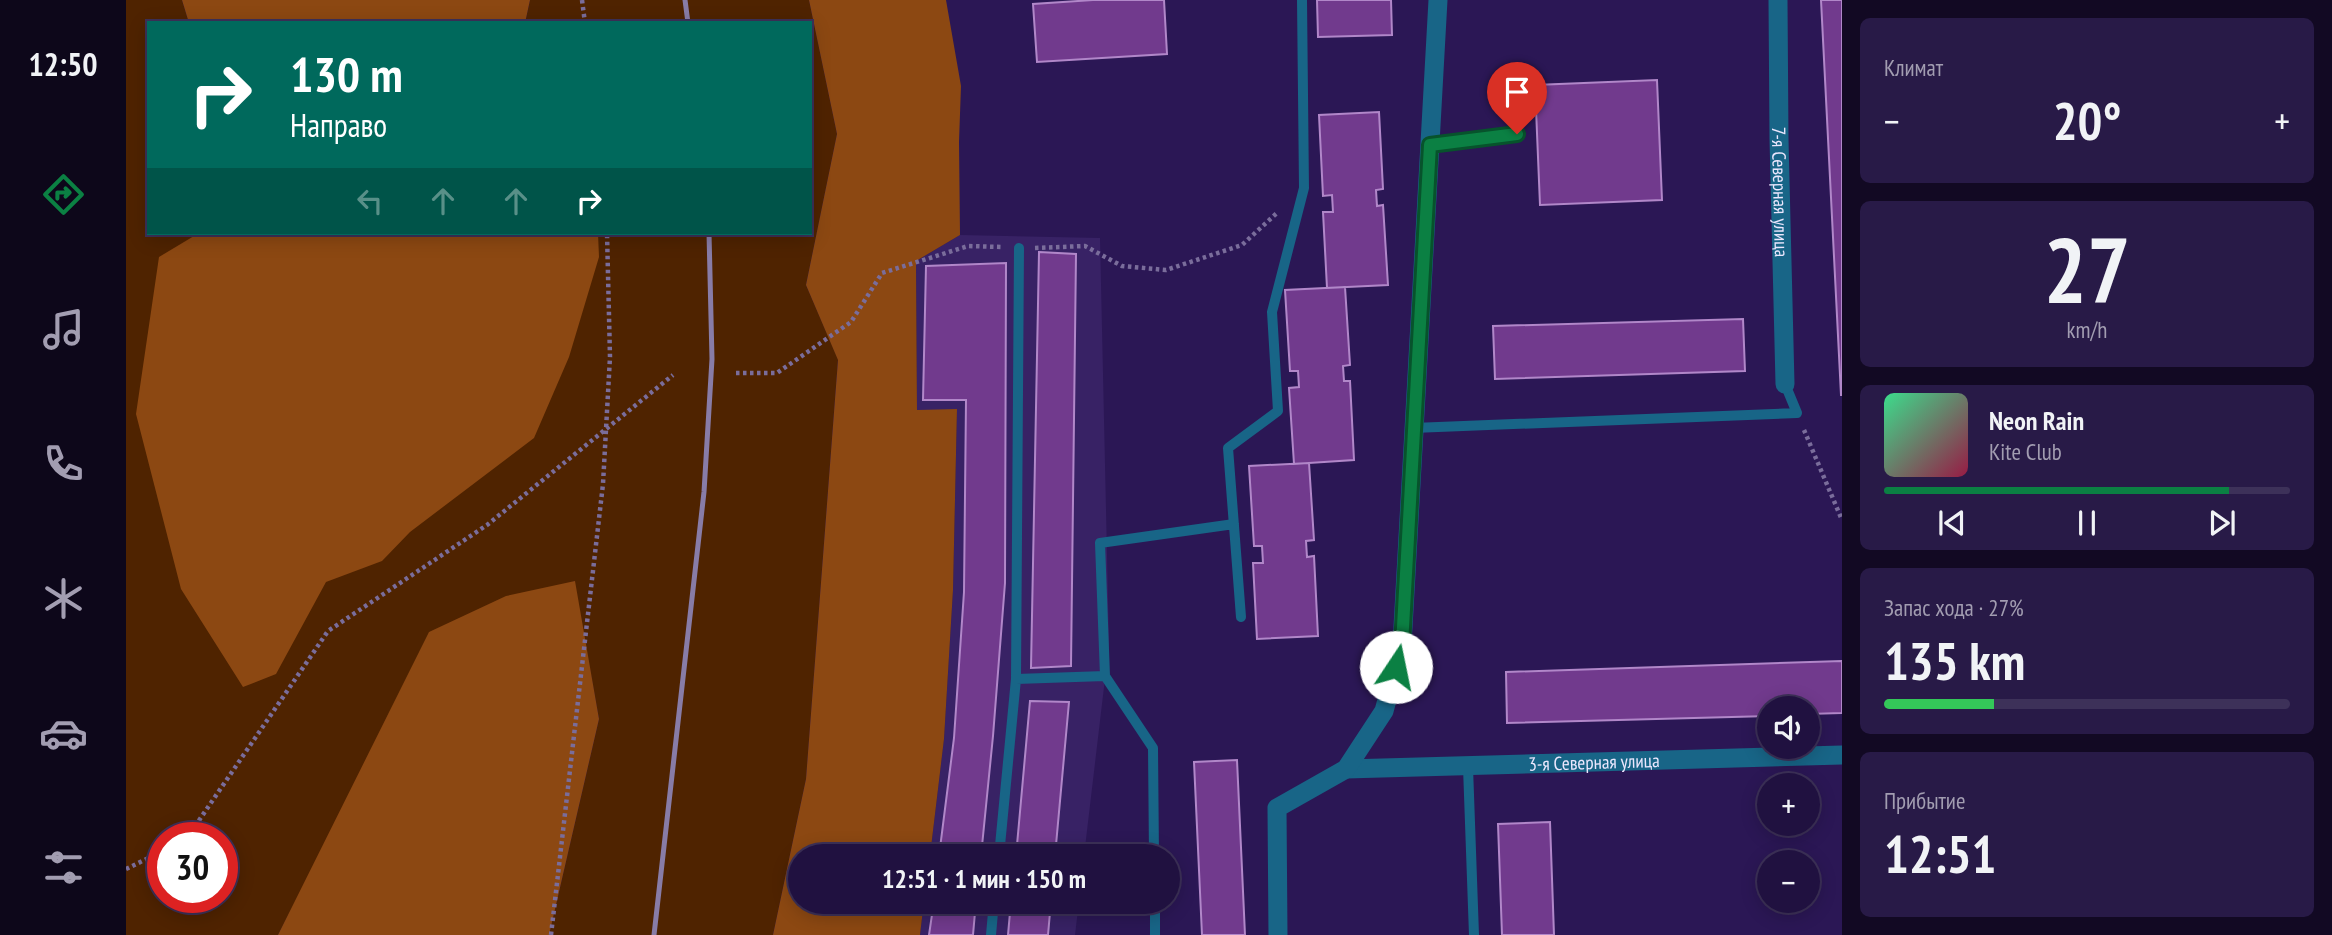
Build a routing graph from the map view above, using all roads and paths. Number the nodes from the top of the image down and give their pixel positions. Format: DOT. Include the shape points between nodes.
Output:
graph roads {
  1 [pos="582,0"];
  2 [pos="1302,0"];
  3 [pos="1438,0"];
  4 [pos="1779,0"];
  5 [pos="585,21"];
  6 [pos="1517,134"];
  7 [pos="1430,145"];
  8 [pos="607,235"];
  9 [pos="1019,248"];
  10 [pos="673,375"];
  11 [pos="1785,384"];
  12 [pos="1797,413"];
  13 [pos="1413,428"];
  14 [pos="606,429"];
  15 [pos="1842,520"];
  16 [pos="1234,524"];
  17 [pos="1241,617"];
  18 [pos="1105,676"];
  19 [pos="1016,679"];
  20 [pos="1842,755"];
  21 [pos="1468,767"];
  22 [pos="1346,769"];
  23 [pos="198,822"];
  24 [pos="1000,844"];
  25 [pos="1154,844"];
  26 [pos="147,859"];
  27 [pos="126,869"];
  28 [pos="993,914"];
  29 [pos="1155,914"];
  30 [pos="551,935"];
  31 [pos="991,935"];
  32 [pos="1155,935"];
  33 [pos="1278,935"];
  34 [pos="1474,935"];
  1 -- 5 [label="path"];
  2 -- 16 [label="lane" via="1304,188 1272,312 1278,411 1228,448"];
  3 -- 7 [label="street"];
  4 -- 11 [label="street, 7-я Северная улица"];
  6 -- 7 [label="lane"];
  7 -- 13 [label="street"];
  8 -- 14 [label="path" via="610,357"];
  9 -- 19 [label="lane"];
  10 -- 14 [label="path"];
  11 -- 12 [label="lane"];
  12 -- 13 [label="lane"];
  12 -- 15 [label="path"];
  13 -- 22 [label="street" via="1402,645 1384,711"];
  14 -- 23 [label="path" via="487,525 328,631"];
  14 -- 30 [label="path"];
  16 -- 17 [label="lane"];
  16 -- 18 [label="lane" via="1100,543"];
  18 -- 19 [label="lane"];
  18 -- 25 [label="lane" via="1153,748"];
  19 -- 24 [label="lane"];
  20 -- 21 [label="street, 3-я Северная улица"];
  21 -- 22 [label="street, 3-я Северная улица"];
  21 -- 34 [label="lane"];
  22 -- 33 [label="street" via="1277,808"];
  26 -- 27 [label="path"];
  28 -- 31 [label="lane"];
  29 -- 32 [label="lane"];
}
